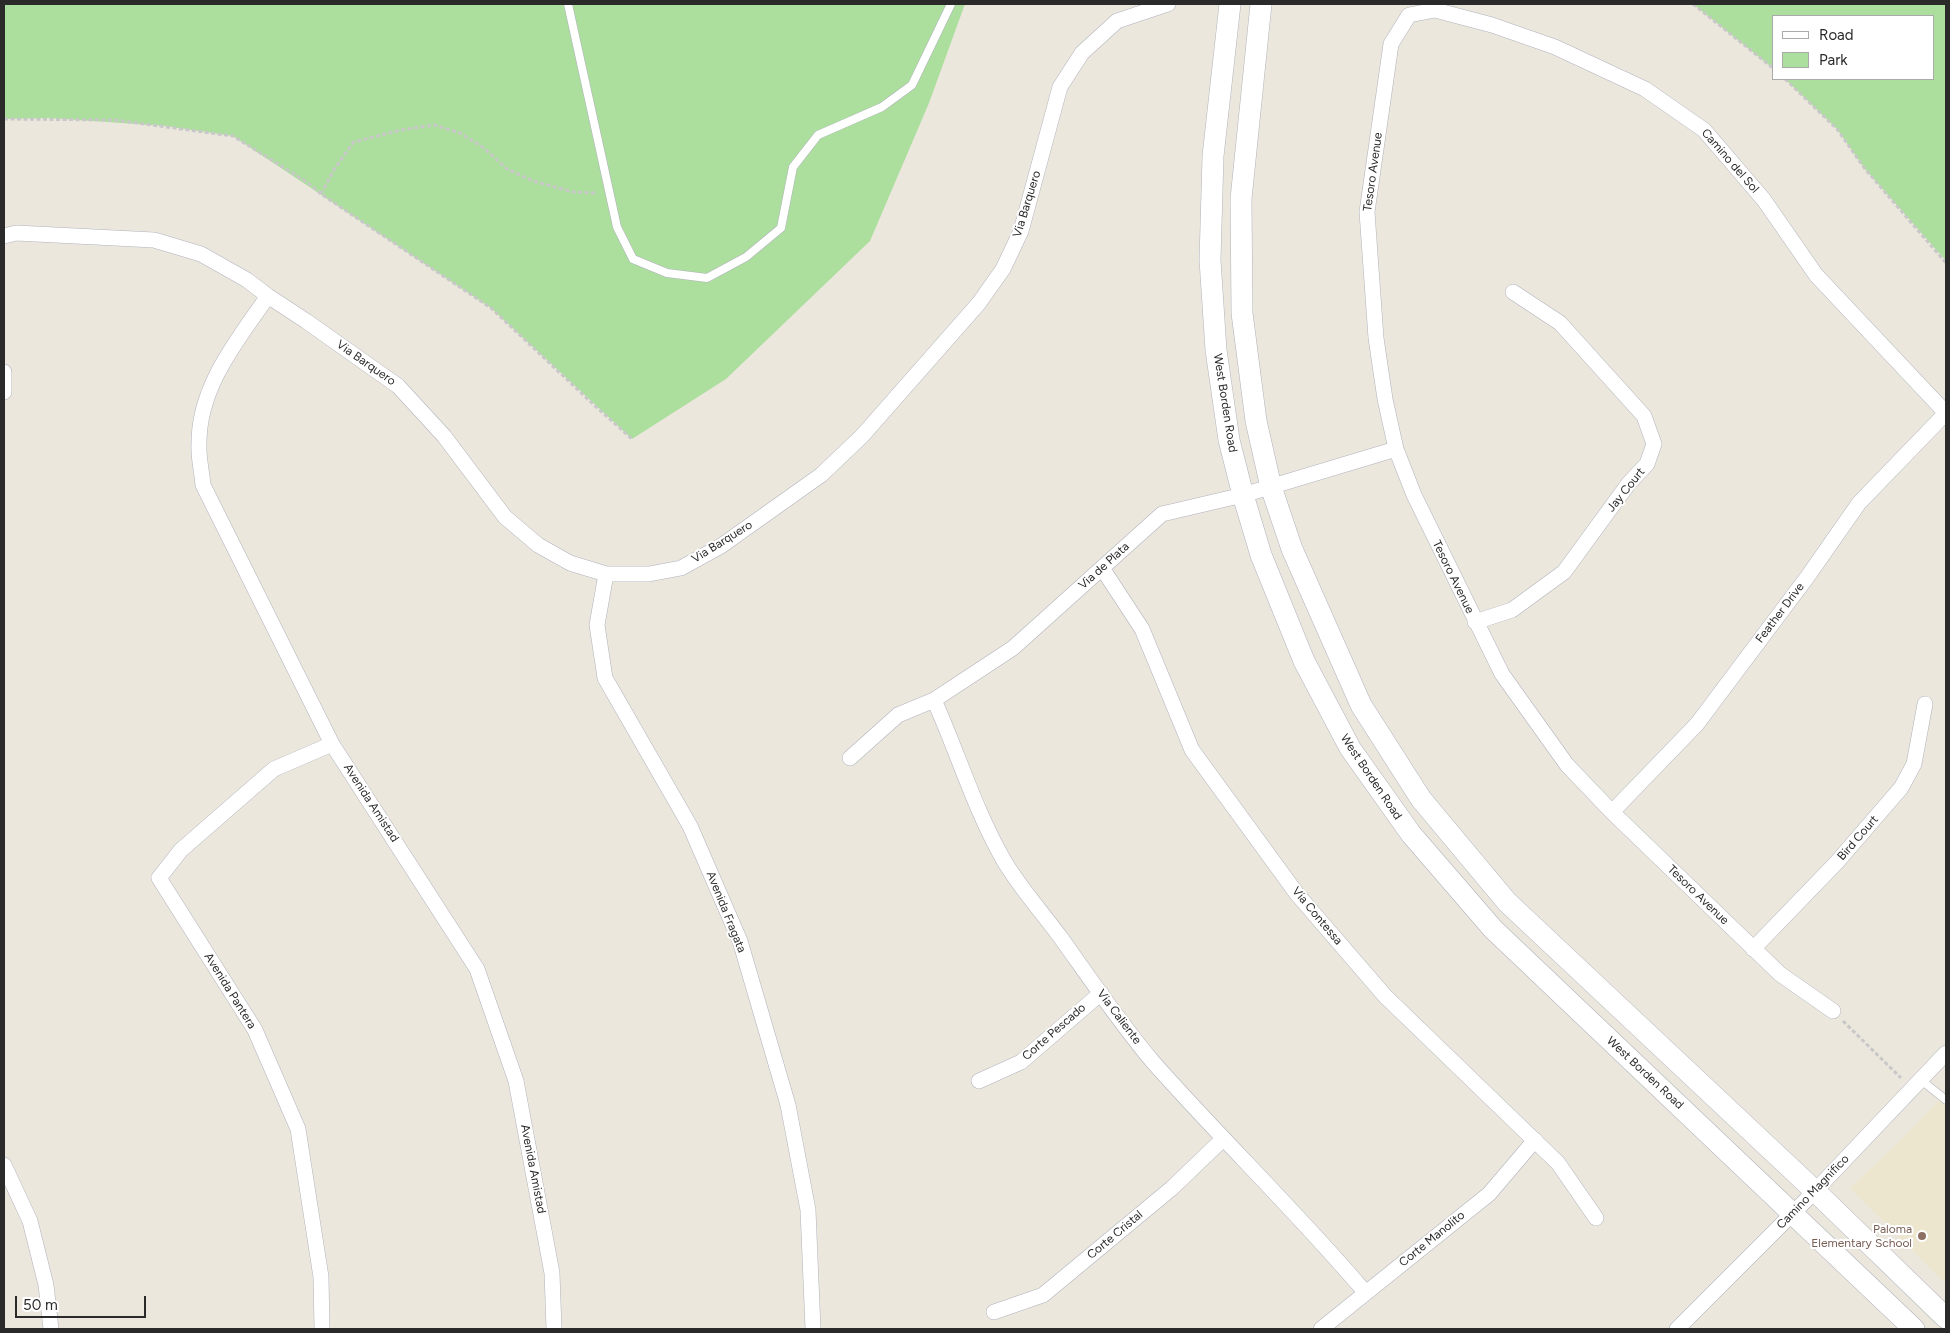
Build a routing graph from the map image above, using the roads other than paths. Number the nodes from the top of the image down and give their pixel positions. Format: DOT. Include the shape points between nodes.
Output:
graph roads {
  1 [pos="568,4"];
  2 [pos="951,4"];
  3 [pos="1168,4"];
  4 [pos="1230,4"];
  5 [pos="1261,4"];
  6 [pos="1409,15"];
  7 [pos="4,236"];
  8 [pos="1513,292"];
  9 [pos="268,296"];
  10 [pos="4,372"];
  11 [pos="4,392"];
  12 [pos="1946,413"];
  13 [pos="1396,449"];
  14 [pos="1271,487"];
  15 [pos="1243,495"];
  16 [pos="1102,568"];
  17 [pos="606,574"];
  18 [pos="1475,622"];
  19 [pos="934,700"];
  20 [pos="1925,704"];
  21 [pos="332,744"];
  22 [pos="850,758"];
  23 [pos="1612,812"];
  24 [pos="1754,949"];
  25 [pos="1101,993"];
  26 [pos="1833,1011"];
  27 [pos="1946,1053"];
  28 [pos="979,1081"];
  29 [pos="1916,1084"];
  30 [pos="1946,1100"];
  31 [pos="1223,1139"];
  32 [pos="1535,1140"];
  33 [pos="4,1165"];
  34 [pos="1815,1191"];
  35 [pos="1793,1214"];
  36 [pos="1596,1218"];
  37 [pos="1365,1292"];
  38 [pos="994,1312"];
  39 [pos="1946,1318"];
  40 [pos="51,1329"];
  41 [pos="322,1329"];
  42 [pos="554,1329"];
  43 [pos="813,1329"];
  44 [pos="1321,1329"];
  45 [pos="1677,1329"];
  46 [pos="1914,1329"];
  1 -- 2 [label="lane" via="617,227 633,259 667,273 707,278 746,257 781,228 793,167 818,135 882,107 912,85"];
  3 -- 17 [label="street, Via Barquero" via="1117,21 1082,53 1060,87 1022,230 1003,269 979,303 862,436 821,475 721,546 681,568 649,574"];
  4 -- 15 [label="main road, West Borden Road" via="1213,156 1210,260 1218,360 1230,440"];
  5 -- 14 [label="main road" via="1241,199 1242,313 1256,421"];
  6 -- 12 [label="street, Camino del Sol" via="1434,10 1492,25 1555,47 1645,89 1704,130 1764,200 1816,275"];
  6 -- 13 [label="street, Tesoro Avenue" via="1391,44 1367,212 1376,338"];
  7 -- 9 [label="street, Via Barquero" via="16,233 154,240 201,254"];
  8 -- 18 [label="street, Jay Court" via="1560,323 1644,416 1654,444 1647,464 1628,484 1564,572 1512,610"];
  9 -- 17 [label="street, Via Barquero" via="398,386 444,436 505,517 538,545 570,563"];
  9 -- 21 [label="street, Avenida Amistad" via="219,367 203,408 198,444 204,485"];
  10 -- 11 [label="street"];
  12 -- 23 [label="street, Feather Drive" via="1859,503 1697,724"];
  13 -- 14 [label="street, Via de Plata"];
  13 -- 18 [label="street, Tesoro Avenue" via="1414,495"];
  14 -- 15 [label="street, Via de Plata"];
  14 -- 34 [label="main road" via="1292,549 1360,705 1421,799 1507,902"];
  15 -- 16 [label="street, Via de Plata" via="1162,514"];
  15 -- 35 [label="main road, West Borden Road" via="1260,555 1304,661 1350,748 1411,834 1493,930"];
  16 -- 19 [label="street, Via de Plata" via="1013,648"];
  16 -- 32 [label="street, Via Contessa" via="1142,629 1192,750 1297,894 1385,996"];
  17 -- 43 [label="street, Avenida Fragata" via="597,625 605,678 690,826 740,940 788,1105 808,1210"];
  18 -- 23 [label="street, Tesoro Avenue" via="1507,682 1567,764"];
  19 -- 22 [label="street, Via de Plata" via="898,715"];
  19 -- 25 [label="street, Via Caliente" via="976,808 1004,860"];
  20 -- 24 [label="street, Bird Court" via="1914,764 1901,788 1837,862"];
  21 -- 41 [label="street, Avenida Pantera" via="274,768 181,850 159,878 254,1030 298,1129 321,1277"];
  21 -- 42 [label="street, Avenida Amistad" via="477,969 516,1081 552,1273"];
  23 -- 24 [label="street, Tesoro Avenue"];
  24 -- 26 [label="street, Tesoro Avenue" via="1780,974"];
  25 -- 28 [label="street, Corte Pescado" via="1021,1062"];
  25 -- 31 [label="street, Via Caliente" via="1152,1060"];
  27 -- 29 [label="street, Camino Magnifico"];
  29 -- 30 [label="lane"];
  29 -- 34 [label="street, Camino Magnifico"];
  31 -- 37 [label="street, Via Caliente" via="1323,1242"];
  31 -- 38 [label="street, Corte Cristal" via="1172,1188 1043,1295"];
  32 -- 36 [label="street, Via Contessa" via="1558,1163"];
  32 -- 37 [label="street, Corte Manolito" via="1489,1194"];
  33 -- 40 [label="street" via="30,1221 46,1285"];
  34 -- 35 [label="street, Camino Magnifico"];
  34 -- 39 [label="main road"];
  35 -- 45 [label="street, Camino Magnifico"];
  35 -- 46 [label="main road, West Borden Road"];
  37 -- 44 [label="street, Corte Manolito"];
}
